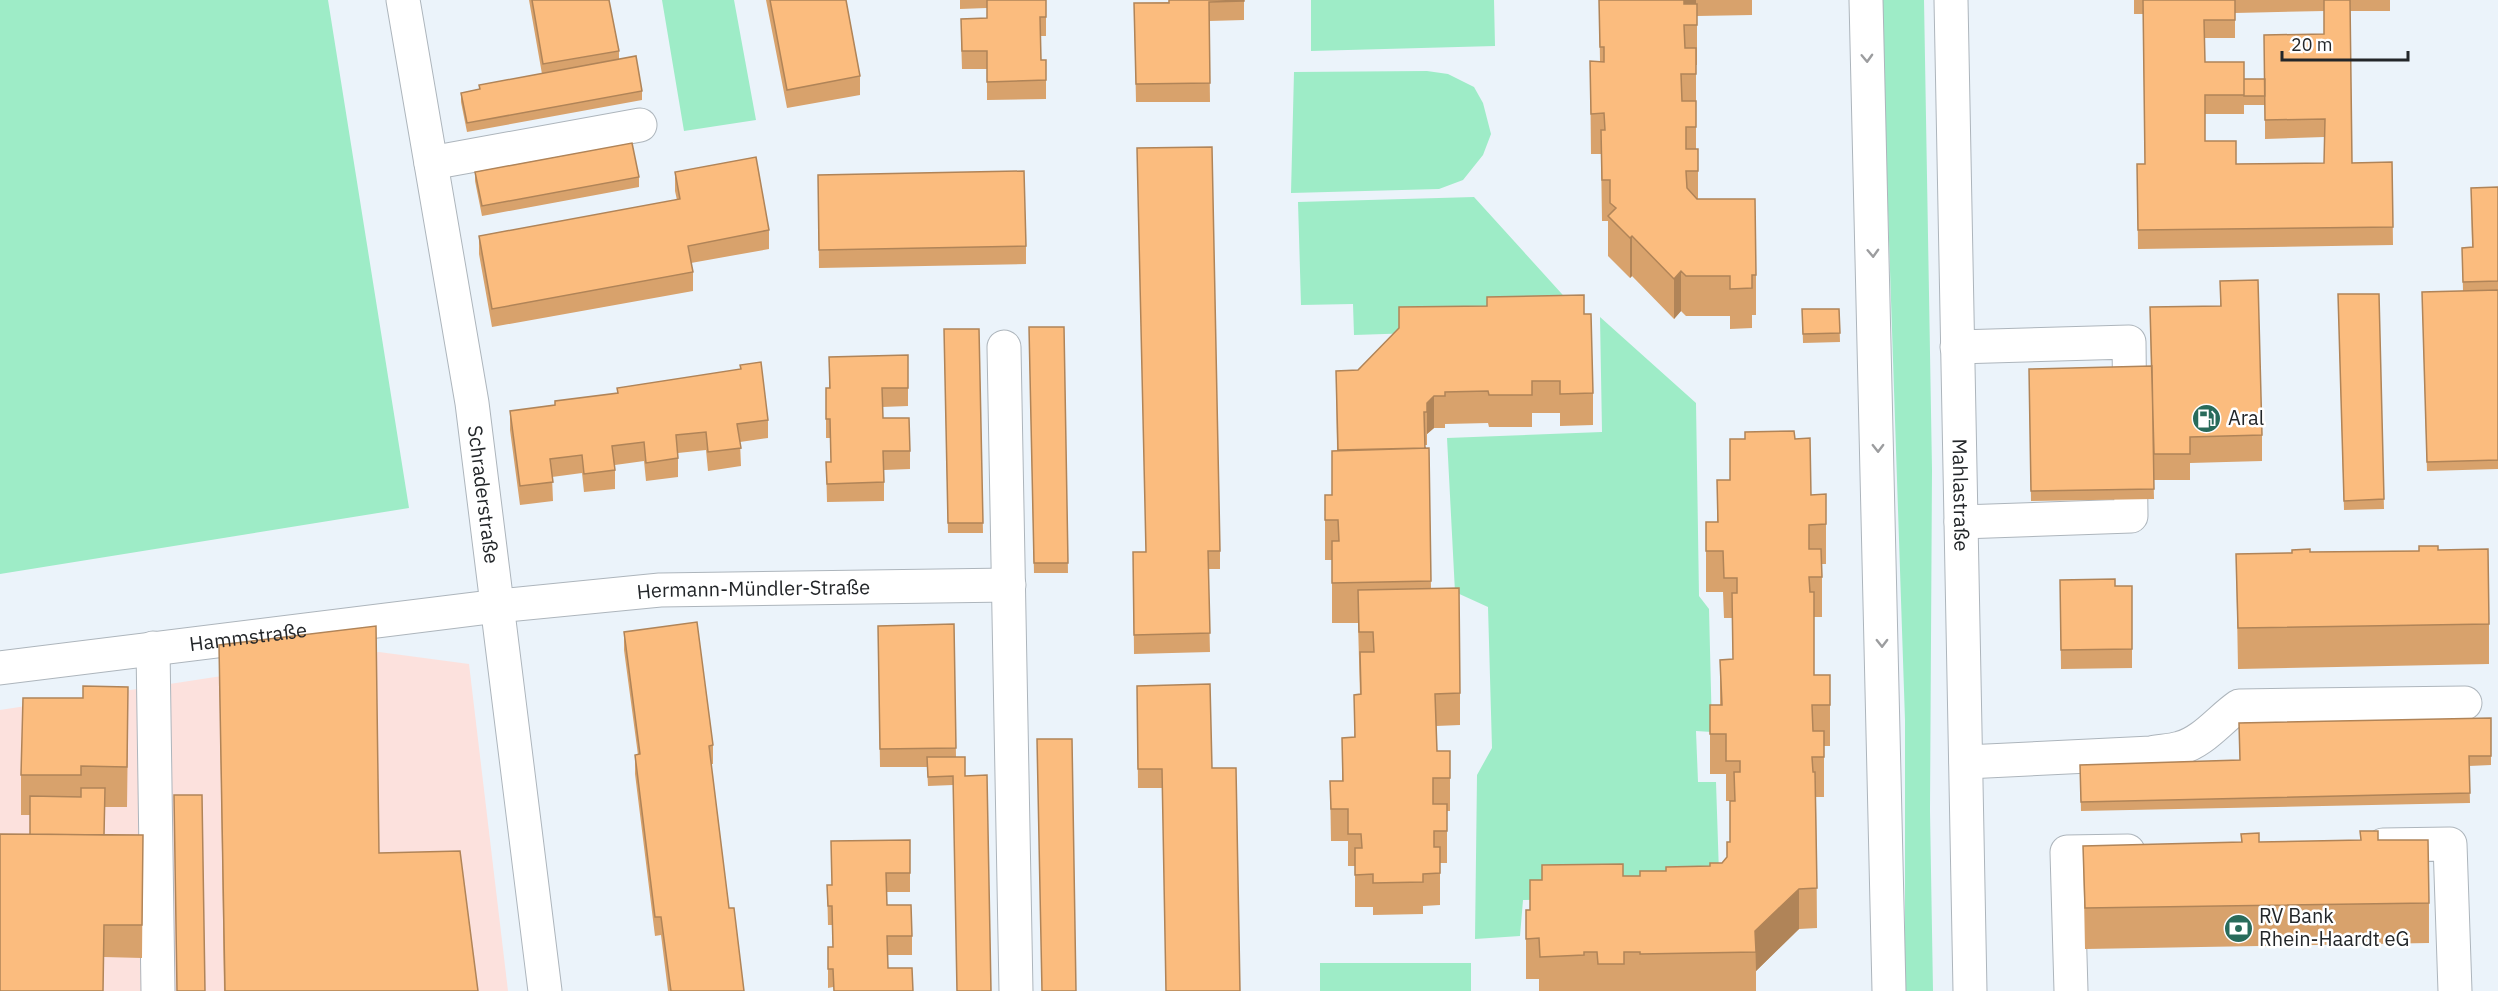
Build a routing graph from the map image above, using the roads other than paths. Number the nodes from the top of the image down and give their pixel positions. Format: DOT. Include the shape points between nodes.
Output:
graph roads {
  1 [pos="404,0"];
  2 [pos="1866,0"];
  3 [pos="1951,0"];
  4 [pos="640,126"];
  5 [pos="431,163"];
  6 [pos="2087,344"];
  7 [pos="2044,345"];
  8 [pos="1004,347"];
  9 [pos="1958,347"];
  10 [pos="2045,377"];
  11 [pos="2087,377"];
  12 [pos="1961,522"];
  13 [pos="1009,585"];
  14 [pos="498,606"];
  15 [pos="153,648"];
  16 [pos="0,668"];
  17 [pos="2465,703"];
  18 [pos="1966,762"];
  19 [pos="2354,846"];
  20 [pos="2163,850"];
  21 [pos="158,991"];
  22 [pos="545,991"];
  23 [pos="1016,991"];
  24 [pos="1889,991"];
  25 [pos="1970,991"];
  26 [pos="2071,991"];
  27 [pos="2455,991"];
  1 -- 5 [label="street, Schraderstraße"];
  2 -- 24 [label="street, one-way"];
  3 -- 9 [label="street, Mahlastraße"];
  4 -- 5 [label="street"];
  5 -- 14 [label="street, Schraderstraße" via="472,403"];
  6 -- 7 [label="street"];
  6 -- 11 [label="street"];
  6 -- 12 [label="street" via="2129,342 2131,516 2089,503 2047,504"];
  7 -- 9 [label="street"];
  7 -- 10 [label="street"];
  8 -- 13 [label="street"];
  9 -- 12 [label="street, Mahlastraße"];
  12 -- 18 [label="street, Mahlastraße"];
  13 -- 14 [label="street, Hermann-Mündler-Straße" via="660,590"];
  13 -- 23 [label="street"];
  14 -- 15 [label="street, Hammstraße"];
  14 -- 22 [label="street, Schraderstraße"];
  15 -- 16 [label="street, Hammstraße"];
  15 -- 21 [label="street"];
  17 -- 18 [label="street" via="2240,706 2201,738 2181,748 2151,753"];
  18 -- 25 [label="street, Mahlastraße"];
  19 -- 27 [label="street" via="2450,844"];
  20 -- 26 [label="street" via="2067,852"];
}
